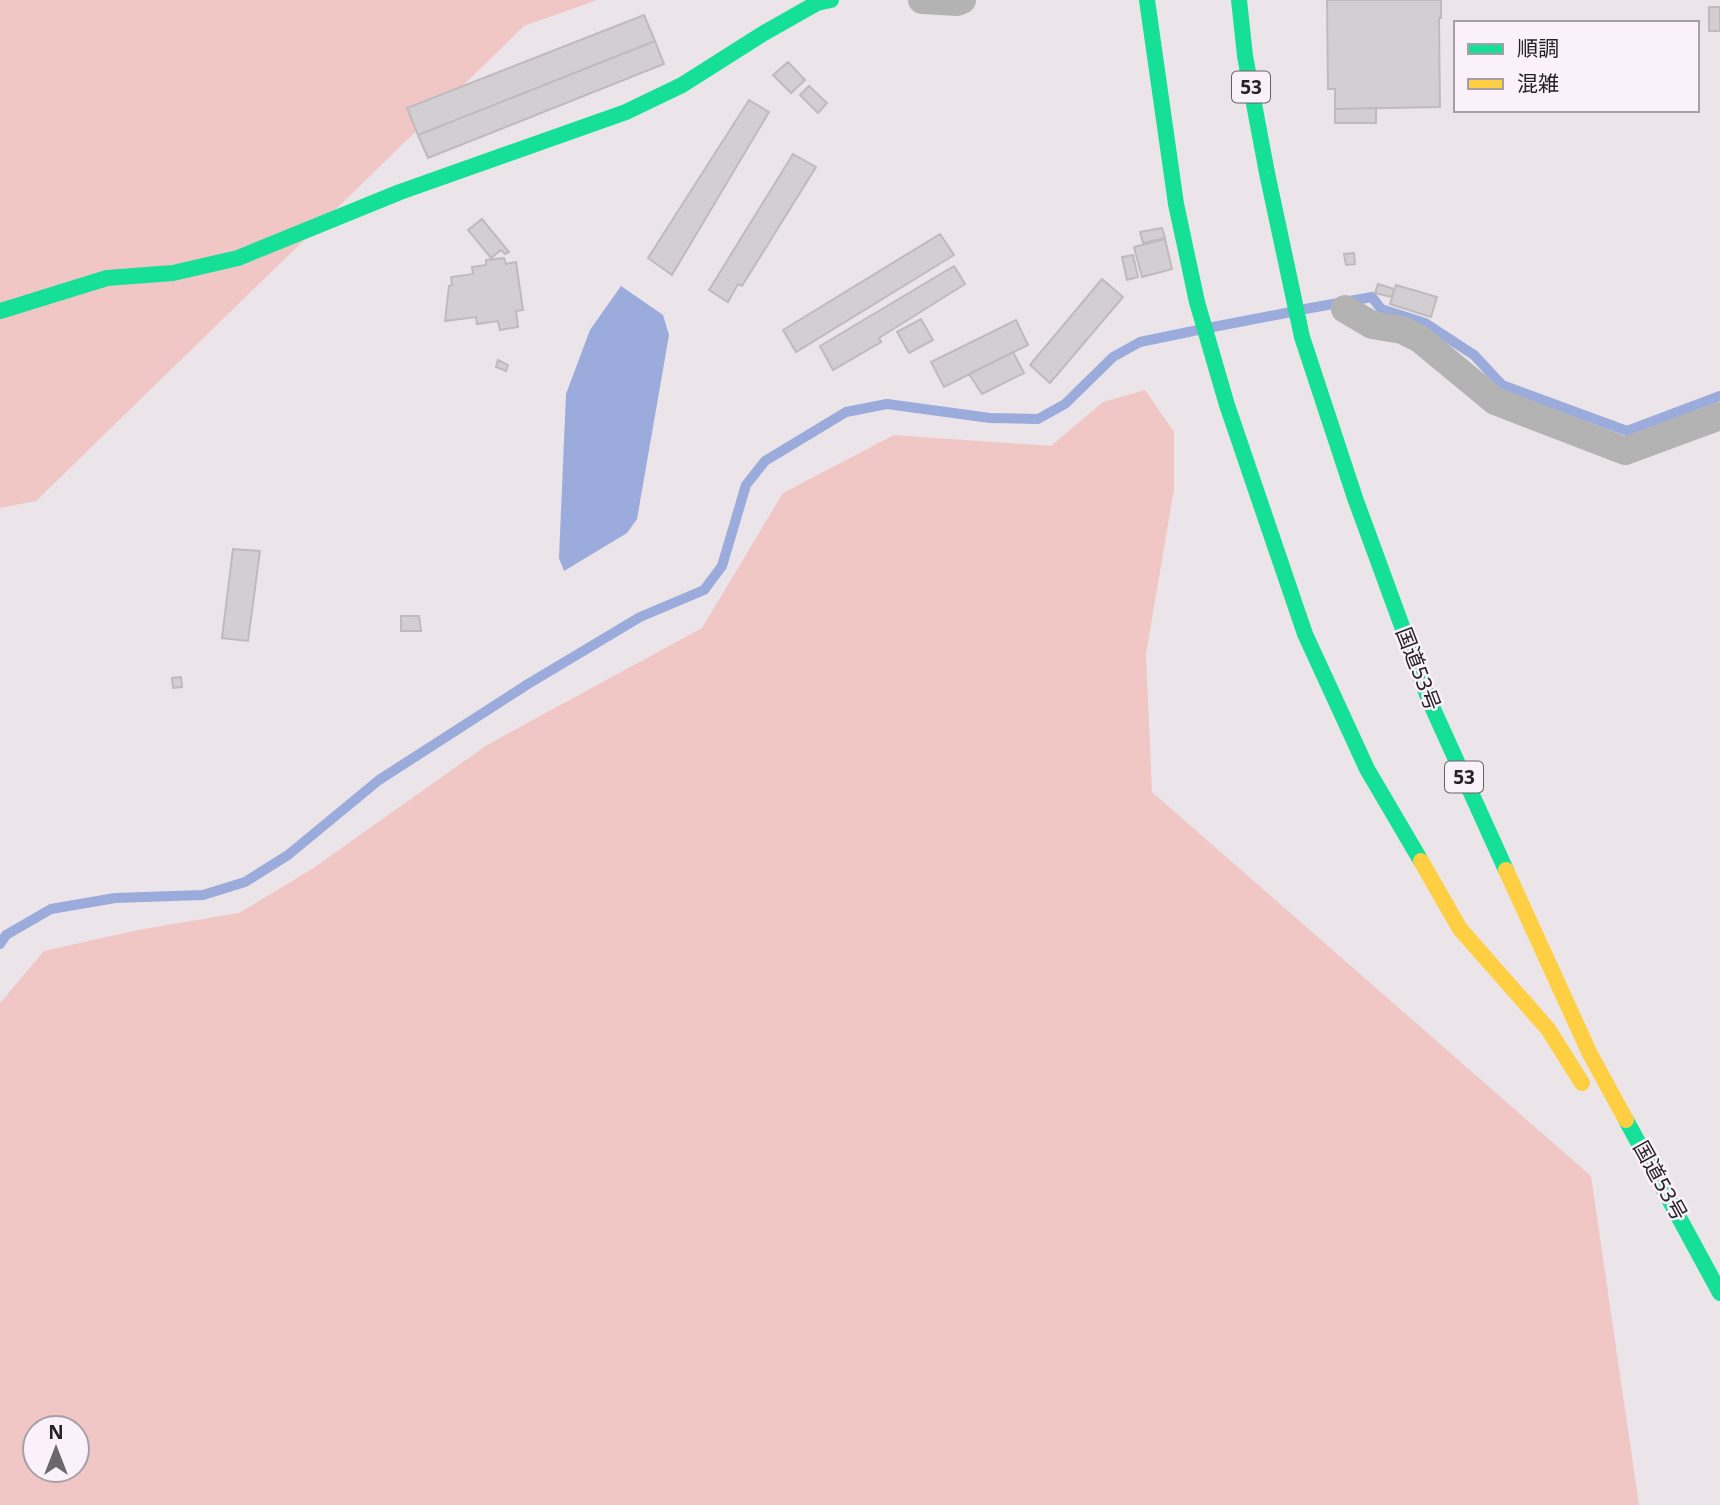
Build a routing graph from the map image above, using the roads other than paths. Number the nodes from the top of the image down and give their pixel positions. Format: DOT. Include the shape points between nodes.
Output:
graph roads {
  1 [pos="831,0"];
  2 [pos="922,0"];
  3 [pos="962,0"];
  4 [pos="1147,0"];
  5 [pos="1239,0"];
  6 [pos="1276,125"];
  7 [pos="1267,173"];
  8 [pos="1345,309"];
  9 [pos="0,311"];
  10 [pos="1720,416"];
  11 [pos="1590,1096"];
  12 [pos="1612,1129"];
  13 [pos="1670,1199"];
  14 [pos="1720,1293"];
  1 -- 9 [label="main road" via="817,3 682,85 626,112 400,192 239,258 173,273 107,278"];
  2 -- 3 [label="street"];
  4 -- 11 [label="main road" via="1176,204 1197,302 1305,634 1367,769 1460,929 1548,1029"];
  5 -- 7 [label="main road, 国道53号 / 53"];
  6 -- 7 [label="main road"];
  7 -- 13 [label="main road, 国道53号 / 53" via="1302,337 1354,498 1429,701 1590,1054"];
  8 -- 10 [label="street" via="1371,325 1402,330 1420,339 1495,401 1625,451"];
  12 -- 13 [label="main road"];
  13 -- 14 [label="main road, 国道53号 / 53"];
}
